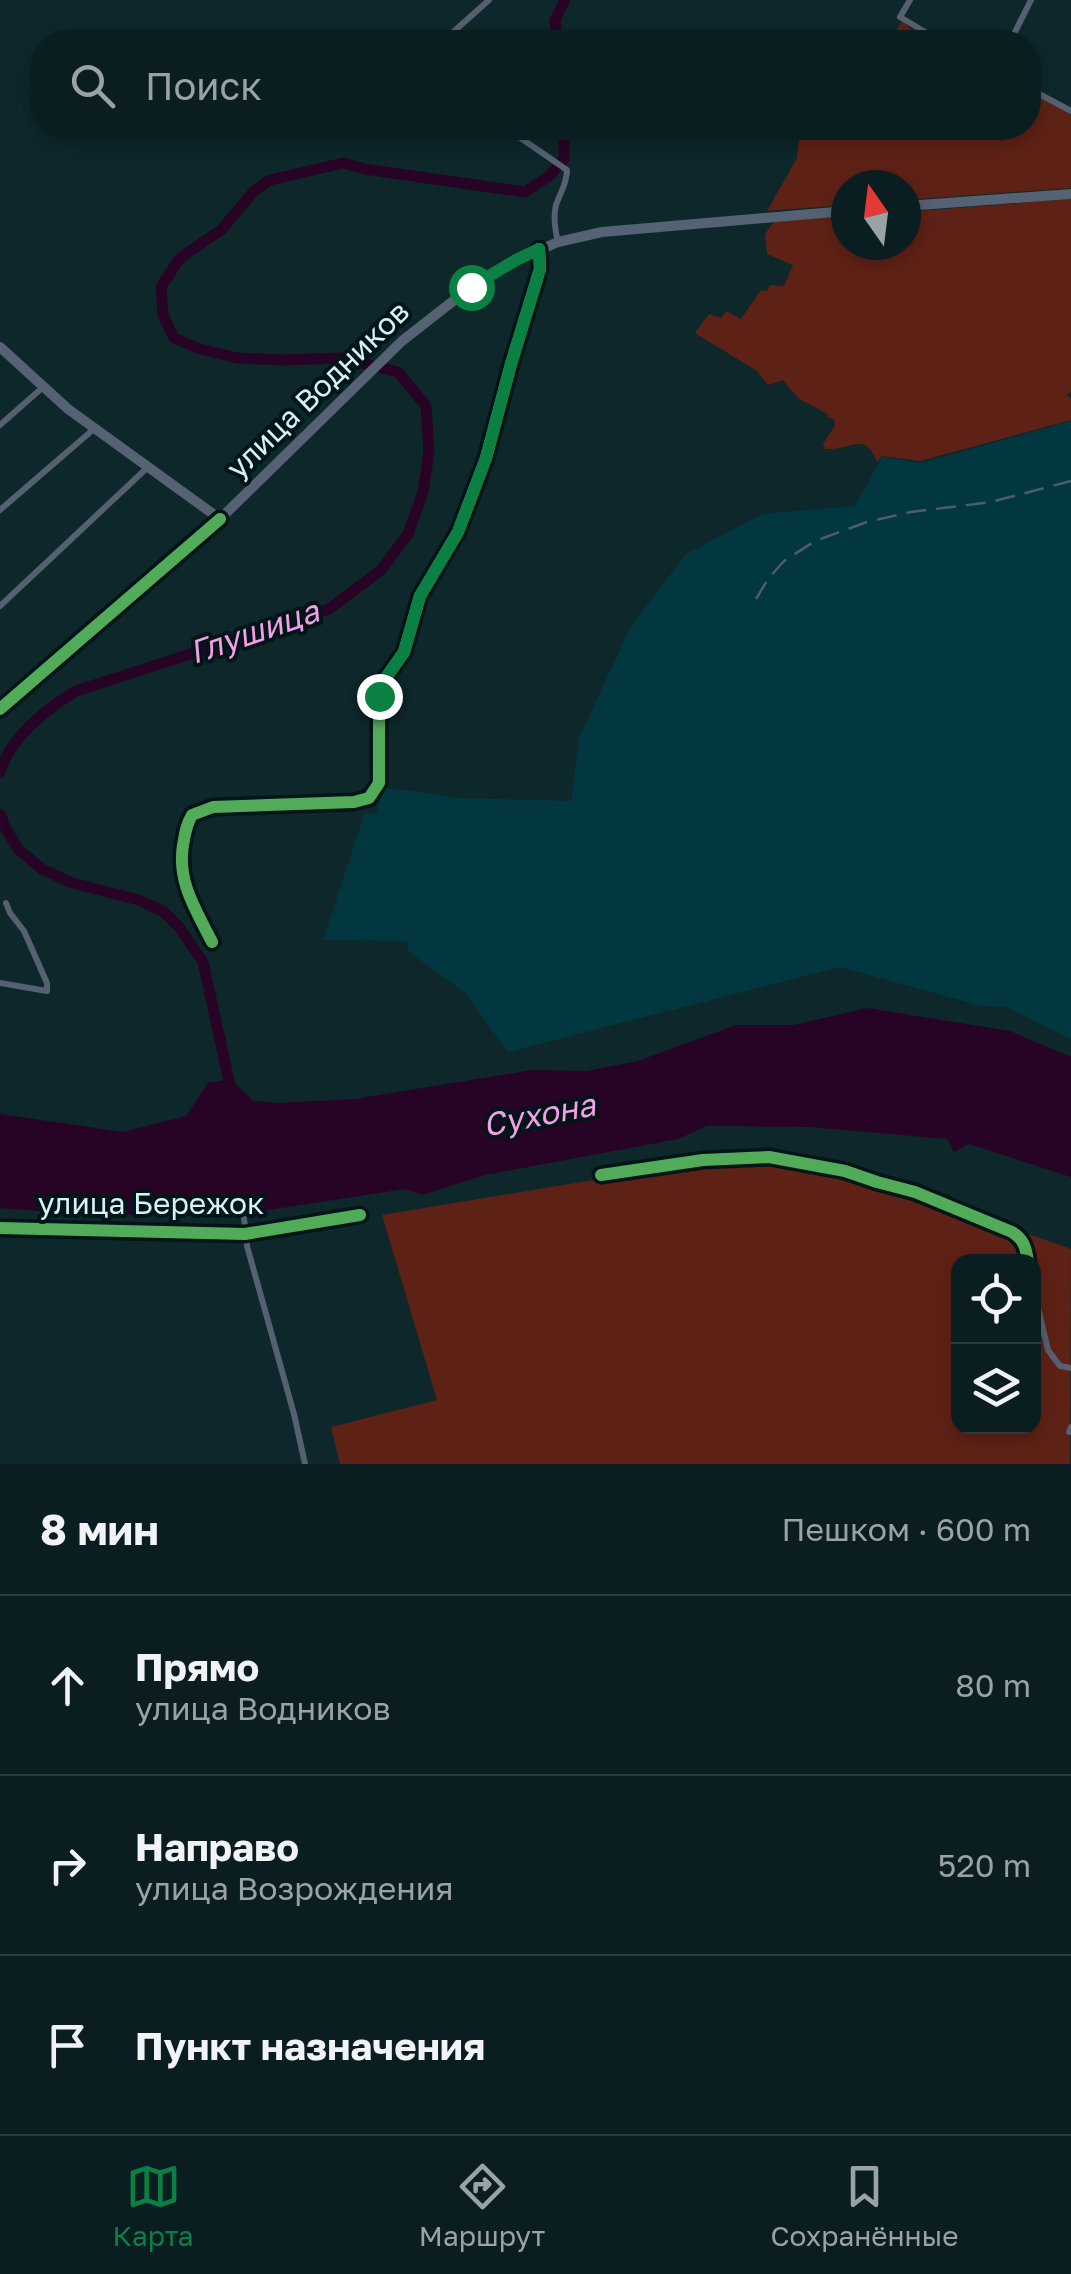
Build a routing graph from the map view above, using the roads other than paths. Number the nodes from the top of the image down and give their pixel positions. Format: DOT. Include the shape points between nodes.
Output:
graph roads {
  1 [pos="490,0"];
  2 [pos="910,0"];
  3 [pos="1031,0"];
  4 [pos="456,30"];
  5 [pos="922,30"];
  6 [pos="1016,30"];
  7 [pos="1041,95"];
  8 [pos="1071,111"];
  9 [pos="523,140"];
  10 [pos="1071,194"];
  11 [pos="921,205"];
  12 [pos="831,212"];
  13 [pos="558,242"];
  14 [pos="539,249"];
  15 [pos="0,347"];
  16 [pos="42,388"];
  17 [pos="0,424"];
  18 [pos="94,428"];
  19 [pos="148,467"];
  20 [pos="0,510"];
  21 [pos="220,519"];
  22 [pos="0,606"];
  23 [pos="0,708"];
  24 [pos="6,903"];
  25 [pos="212,942"];
  26 [pos="0,984"];
  27 [pos="601,1175"];
  28 [pos="360,1215"];
  29 [pos="244,1218"];
  30 [pos="0,1228"];
  31 [pos="246,1234"];
  32 [pos="1027,1254"];
  33 [pos="1041,1320"];
  34 [pos="1071,1368"];
  35 [pos="305,1464"];
  1 -- 4 [label="street"];
  2 -- 5 [label="street" via="900,17"];
  3 -- 6 [label="street"];
  7 -- 8 [label="street"];
  9 -- 13 [label="street" via="567,170 555,208"];
  10 -- 11 [label="main road"];
  12 -- 13 [label="main road, улица Водников"];
  13 -- 14 [label="main road, улица Водников"];
  14 -- 21 [label="main road, улица Водников" via="471,287 402,341"];
  14 -- 25 [label="street" via="540,269 486,458 379,696 376,790 354,802 213,807 192,815 180,869"];
  15 -- 16 [label="main road"];
  16 -- 17 [label="street"];
  16 -- 18 [label="main road"];
  18 -- 19 [label="main road"];
  18 -- 20 [label="street"];
  19 -- 21 [label="main road"];
  19 -- 22 [label="street"];
  21 -- 23 [label="street, улица Водников"];
  24 -- 26 [label="street" via="48,991"];
  27 -- 32 [label="street" via="769,1157 845,1171 1012,1232"];
  28 -- 31 [label="street, улица Бережок"];
  29 -- 31 [label="street"];
  30 -- 31 [label="street, улица Бережок"];
  31 -- 35 [label="street"];
  33 -- 34 [label="street" via="1048,1350 1060,1366"];
}
